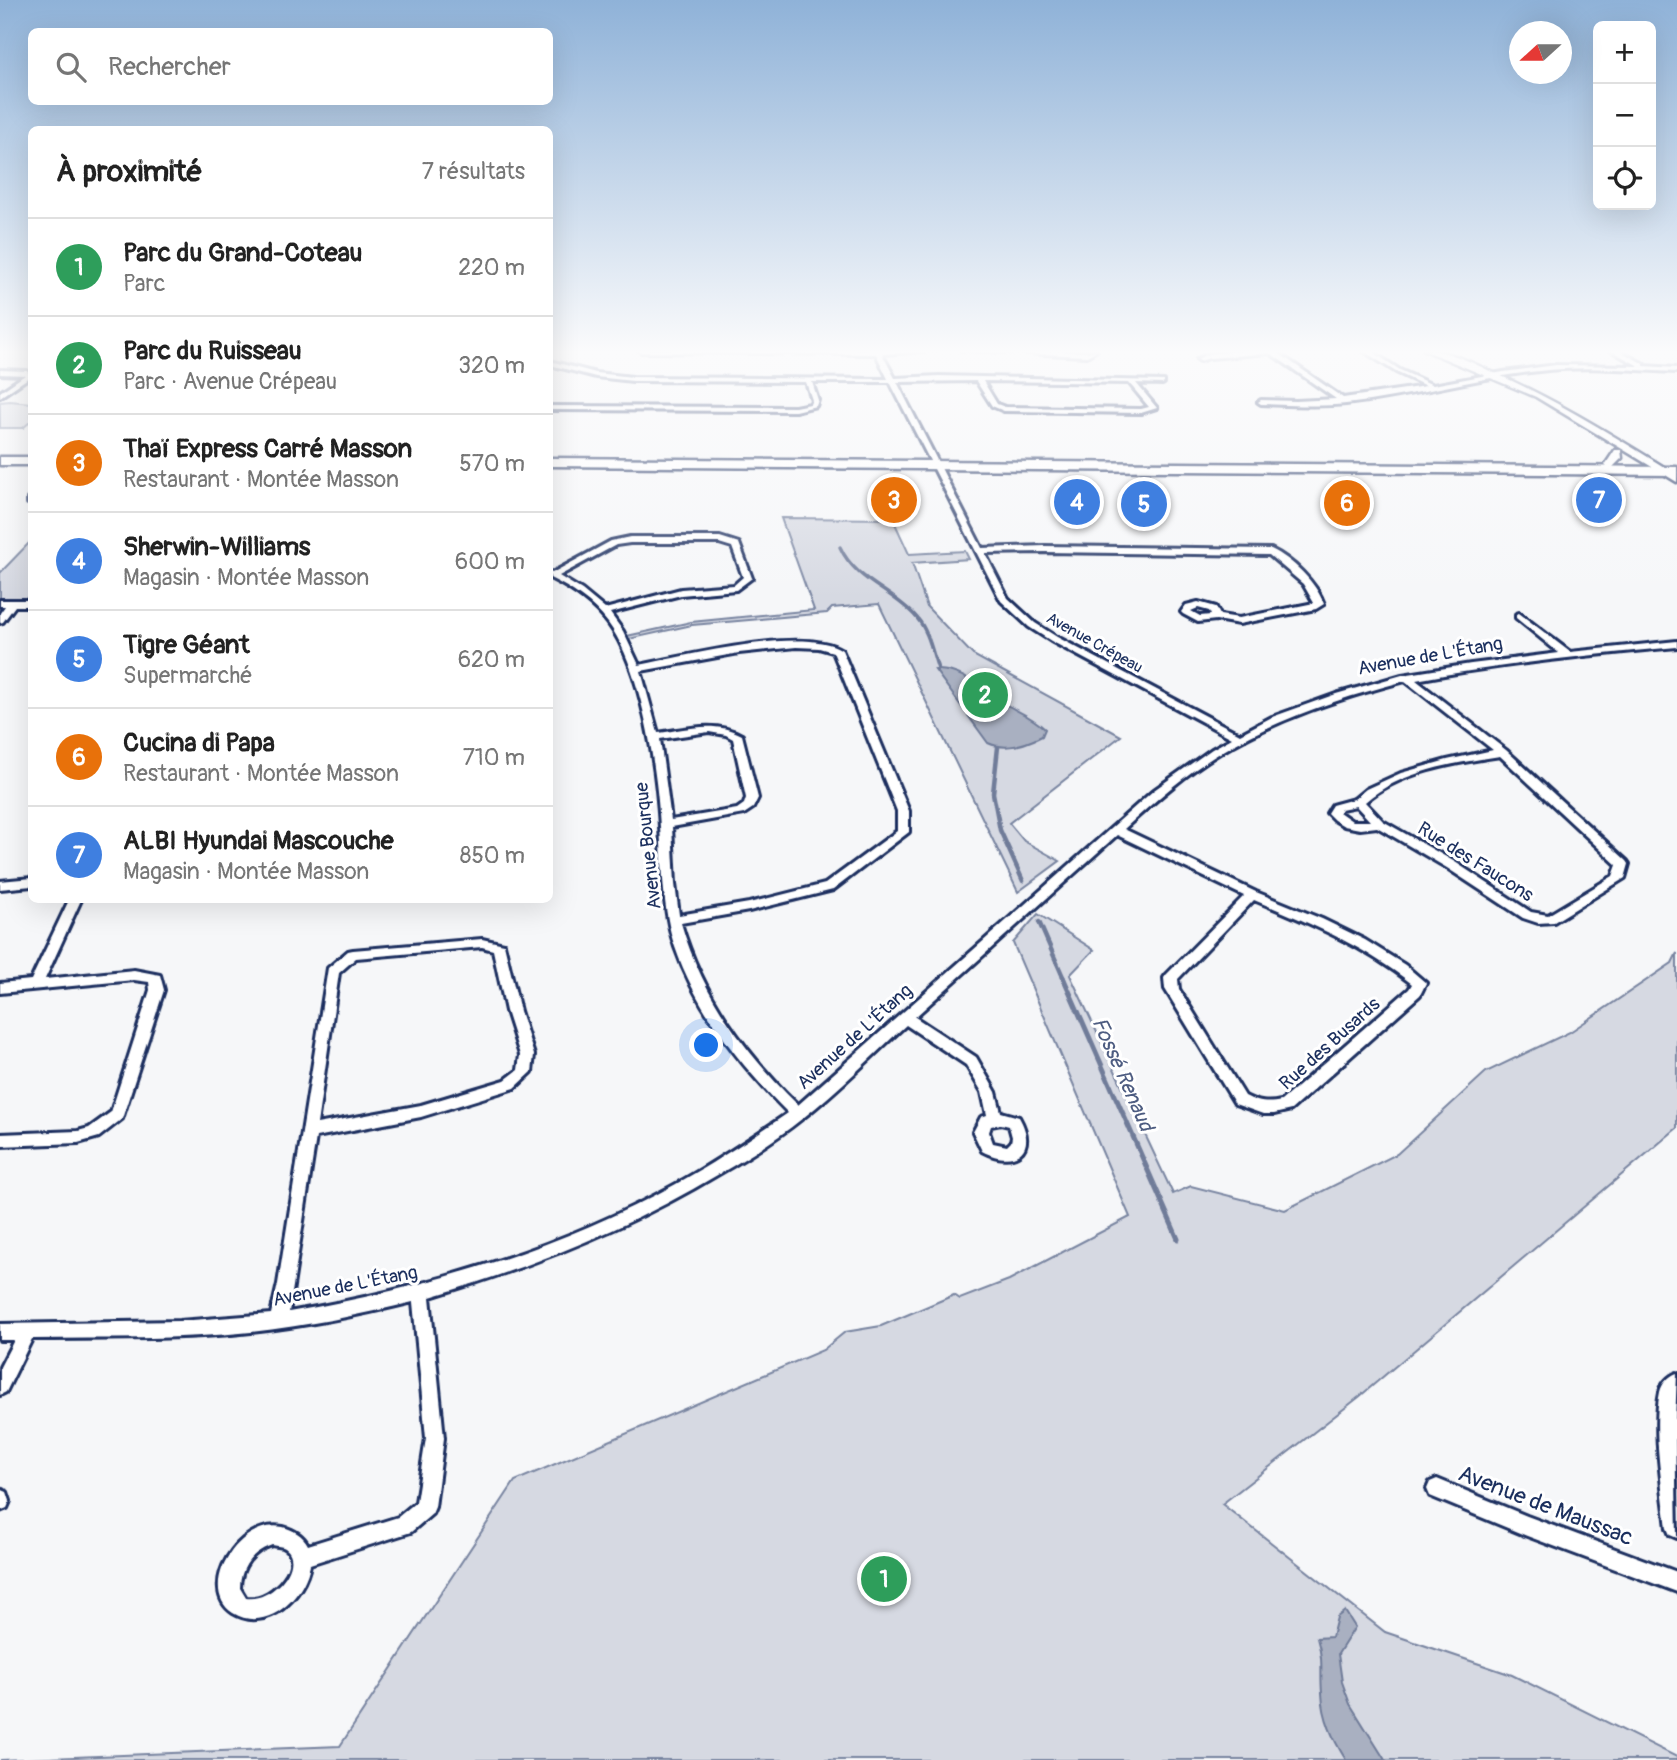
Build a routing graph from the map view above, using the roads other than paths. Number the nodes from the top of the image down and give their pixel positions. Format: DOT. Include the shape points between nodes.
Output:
graph roads {
  1 [pos="919,432"];
  2 [pos="1587,432"];
  3 [pos="1599,432"];
  4 [pos="1618,452"];
  5 [pos="0,455"];
  6 [pos="28,455"];
  7 [pos="553,456"];
  8 [pos="687,460"];
  9 [pos="0,461"];
  10 [pos="28,461"];
  11 [pos="553,462"];
  12 [pos="934,462"];
  13 [pos="1610,465"];
  14 [pos="1677,465"];
  15 [pos="1657,469"];
  16 [pos="1677,479"];
  17 [pos="1677,488"];
  18 [pos="979,551"];
  19 [pos="553,574"];
  20 [pos="553,576"];
  21 [pos="0,603"];
  22 [pos="12,603"];
  23 [pos="28,603"];
  24 [pos="604,612"];
  25 [pos="1216,617"];
  26 [pos="1519,617"];
  27 [pos="0,620"];
  28 [pos="1677,643"];
  29 [pos="1568,655"];
  30 [pos="635,669"];
  31 [pos="1406,677"];
  32 [pos="1237,736"];
  33 [pos="653,737"];
  34 [pos="1502,752"];
  35 [pos="1358,802"];
  36 [pos="1379,823"];
  37 [pos="666,824"];
  38 [pos="1116,830"];
  39 [pos="28,882"];
  40 [pos="0,885"];
  41 [pos="1252,895"];
  42 [pos="74,903"];
  43 [pos="674,920"];
  44 [pos="35,985"];
  45 [pos="0,988"];
  46 [pos="906,1018"];
  47 [pos="798,1114"];
  48 [pos="995,1119"];
  49 [pos="309,1132"];
  50 [pos="0,1140"];
  51 [pos="421,1293"];
  52 [pos="278,1321"];
  53 [pos="27,1331"];
  54 [pos="0,1332"];
  55 [pos="1677,1381"];
  56 [pos="0,1386"];
  57 [pos="1437,1489"];
  58 [pos="1677,1528"];
  59 [pos="302,1557"];
  60 [pos="1677,1582"];
  1 -- 12 [label="street, Avenue Crépeau"];
  2 -- 4 [label="street"];
  3 -- 15 [label="street"];
  4 -- 13 [label="street"];
  4 -- 15 [label="street"];
  5 -- 6 [label="main road"];
  7 -- 8 [label="main road"];
  8 -- 11 [label="main road"];
  8 -- 12 [label="main road"];
  9 -- 10 [label="main road"];
  12 -- 13 [label="main road"];
  12 -- 15 [label="main road"];
  12 -- 18 [label="street, Avenue Crépeau"];
  13 -- 15 [label="main road"];
  14 -- 15 [label="main road"];
  15 -- 16 [label="street"];
  15 -- 17 [label="street"];
  18 -- 25 [label="street" via="1271,552 1319,599 1313,607 1245,621"];
  18 -- 32 [label="street, Avenue Crépeau" via="1002,595 1032,625"];
  19 -- 24 [label="street" via="614,543 630,540 720,540 736,545 748,578 736,587 681,592"];
  20 -- 24 [label="street, Avenue Bourque"];
  21 -- 22 [label="street"];
  22 -- 23 [label="street"];
  22 -- 27 [label="street"];
  24 -- 30 [label="street, Avenue Bourque" via="624,640"];
  26 -- 29 [label="street"];
  28 -- 29 [label="street, Avenue de L'Étang"];
  29 -- 31 [label="street, Avenue de L'Étang"];
  30 -- 33 [label="street, Avenue Bourque"];
  30 -- 43 [label="street" via="765,647 825,644 837,650 902,811 903,832 829,887"];
  31 -- 32 [label="street, Avenue de L'Étang" via="1296,709"];
  31 -- 34 [label="street, Rue des Faucons"];
  32 -- 38 [label="street, Avenue de L'Étang" via="1185,769"];
  33 -- 37 [label="street, Avenue Bourque"];
  33 -- 37 [label="street" via="718,729 731,732 738,737 752,798 740,812"];
  34 -- 35 [label="street, Rue des Faucons" via="1392,780"];
  34 -- 36 [label="street, Rue des Faucons" via="1623,864 1619,878 1550,919 1538,919"];
  35 -- 36 [label="street, Rue des Faucons"];
  35 -- 36 [label="street, Rue des Faucons" via="1336,807 1333,813 1350,825"];
  37 -- 43 [label="street, Avenue Bourque"];
  38 -- 41 [label="street, Rue des Busards"];
  38 -- 46 [label="street, Avenue de L'Étang"];
  39 -- 40 [label="street"];
  41 -- 41 [label="street, Rue des Busards" via="1333,929 1419,983 1415,992 1286,1106 1270,1111 1240,1100 1172,989 1171,978"];
  42 -- 44 [label="street"];
  43 -- 47 [label="street, Avenue Bourque" via="692,971 716,1016 744,1057"];
  44 -- 45 [label="street"];
  44 -- 50 [label="street" via="134,975 155,978 157,990 117,1115 94,1133 78,1137"];
  46 -- 47 [label="street, Avenue de L'Étang"];
  46 -- 48 [label="street" via="971,1061 989,1092"];
  47 -- 51 [label="street, Avenue de L'Étang" via="690,1186 602,1230"];
  49 -- 49 [label="street" via="333,971 353,954 482,943 499,947 527,1055 525,1072 510,1084 421,1111"];
  49 -- 52 [label="street"];
  51 -- 52 [label="street, Avenue de L'Étang"];
  51 -- 59 [label="street" via="435,1438 425,1507 404,1525"];
  52 -- 53 [label="street, Avenue de L'Étang" via="191,1328"];
  53 -- 54 [label="street, Avenue de L'Étang"];
  53 -- 56 [label="street"];
  55 -- 58 [label="street" via="1669,1391 1666,1423"];
  57 -- 60 [label="street, Avenue de Maussac"];
}
